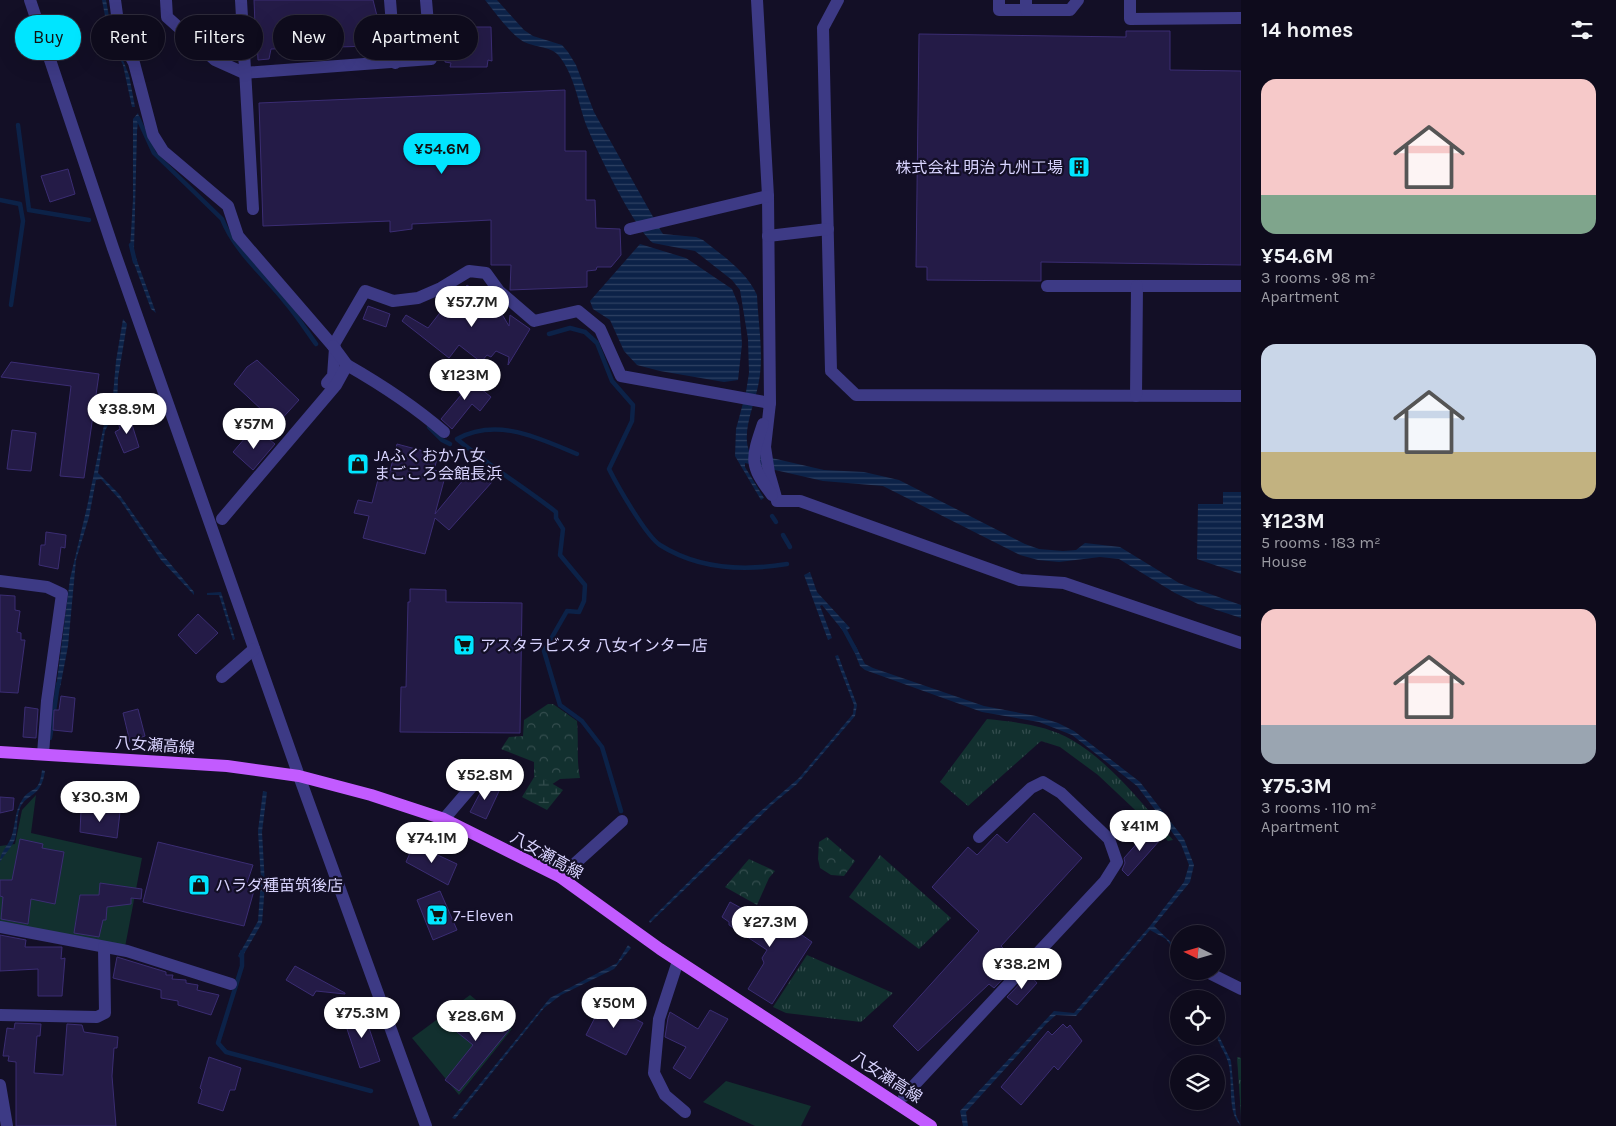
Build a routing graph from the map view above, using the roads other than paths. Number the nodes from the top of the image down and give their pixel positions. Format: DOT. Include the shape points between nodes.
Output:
graph roads {
  1 [pos="30,0"];
  2 [pos="115,0"];
  3 [pos="166,0"];
  4 [pos="241,0"];
  5 [pos="390,0"];
  6 [pos="426,0"];
  7 [pos="757,0"];
  8 [pos="838,0"];
  9 [pos="999,0"];
  10 [pos="1078,0"];
  11 [pos="1130,0"];
  12 [pos="1026,5"];
  13 [pos="1241,18"];
  14 [pos="395,63"];
  15 [pos="244,73"];
  16 [pos="768,196"];
  17 [pos="253,209"];
  18 [pos="634,228"];
  19 [pos="828,229"];
  20 [pos="768,236"];
  21 [pos="1047,286"];
  22 [pos="1137,286"];
  23 [pos="1241,286"];
  24 [pos="334,347"];
  25 [pos="347,365"];
  26 [pos="1136,396"];
  27 [pos="1241,396"];
  28 [pos="764,402"];
  29 [pos="309,404"];
  30 [pos="444,432"];
  31 [pos="222,519"];
  32 [pos="0,581"];
  33 [pos="1241,644"];
  34 [pos="254,649"];
  35 [pos="222,677"];
  36 [pos="0,752"];
  37 [pos="43,754"];
  38 [pos="299,776"];
  39 [pos="480,777"];
  40 [pos="444,819"];
  41 [pos="622,821"];
  42 [pos="979,837"];
  43 [pos="560,877"];
  44 [pos="0,927"];
  45 [pos="104,946"];
  46 [pos="678,961"];
  47 [pos="1223,980"];
  48 [pos="230,984"];
  49 [pos="1241,989"];
  50 [pos="0,1015"];
  51 [pos="0,1085"];
  52 [pos="904,1096"];
  53 [pos="685,1112"];
  54 [pos="7,1126"];
  55 [pos="426,1126"];
  56 [pos="931,1126"];
  1 -- 34 [label="street"];
  2 -- 24 [label="street" via="120,38 134,62 153,135 163,152 228,206 238,236"];
  3 -- 15 [label="street" via="167,17 215,60"];
  4 -- 15 [label="street"];
  5 -- 14 [label="street"];
  6 -- 14 [label="street" via="431,59"];
  7 -- 16 [label="street"];
  8 -- 19 [label="street" via="823,28"];
  9 -- 12 [label="street" via="999,10"];
  10 -- 12 [label="street" via="1070,10"];
  11 -- 13 [label="street" via="1130,19"];
  14 -- 15 [label="street"];
  15 -- 17 [label="street"];
  16 -- 18 [label="street"];
  16 -- 20 [label="street"];
  19 -- 20 [label="street"];
  19 -- 26 [label="street" via="831,371 856,395"];
  20 -- 28 [label="street"];
  21 -- 22 [label="street"];
  22 -- 23 [label="street"];
  22 -- 26 [label="street"];
  24 -- 25 [label="street"];
  24 -- 28 [label="street" via="364,291 393,301 418,298 469,271 486,273 500,291 534,322 578,311 600,329 620,376"];
  24 -- 29 [label="street" via="333,376"];
  25 -- 30 [label="street" via="386,387"];
  25 -- 31 [label="street" via="336,384"];
  26 -- 27 [label="street"];
  28 -- 33 [label="street" via="765,447 776,501 800,501 1020,580 1064,583"];
  32 -- 37 [label="street" via="47,586 62,594"];
  34 -- 35 [label="street"];
  34 -- 38 [label="street"];
  36 -- 37 [label="main road, 八女瀬高線"];
  37 -- 38 [label="main road, 八女瀬高線" via="227,766"];
  38 -- 40 [label="main road, 八女瀬高線"];
  38 -- 55 [label="street"];
  39 -- 40 [label="street"];
  40 -- 43 [label="main road, 八女瀬高線"];
  41 -- 43 [label="street"];
  42 -- 52 [label="street" via="1031,788 1043,782 1060,792 1109,839 1117,862 1105,881"];
  43 -- 46 [label="main road, 八女瀬高線"];
  44 -- 45 [label="street"];
  45 -- 48 [label="street"];
  45 -- 50 [label="street" via="105,1014 97,1017"];
  46 -- 53 [label="street" via="659,1019 654,1073 665,1095"];
  46 -- 56 [label="main road, 八女瀬高線"];
  47 -- 49 [label="street"];
  51 -- 54 [label="street"];
}
